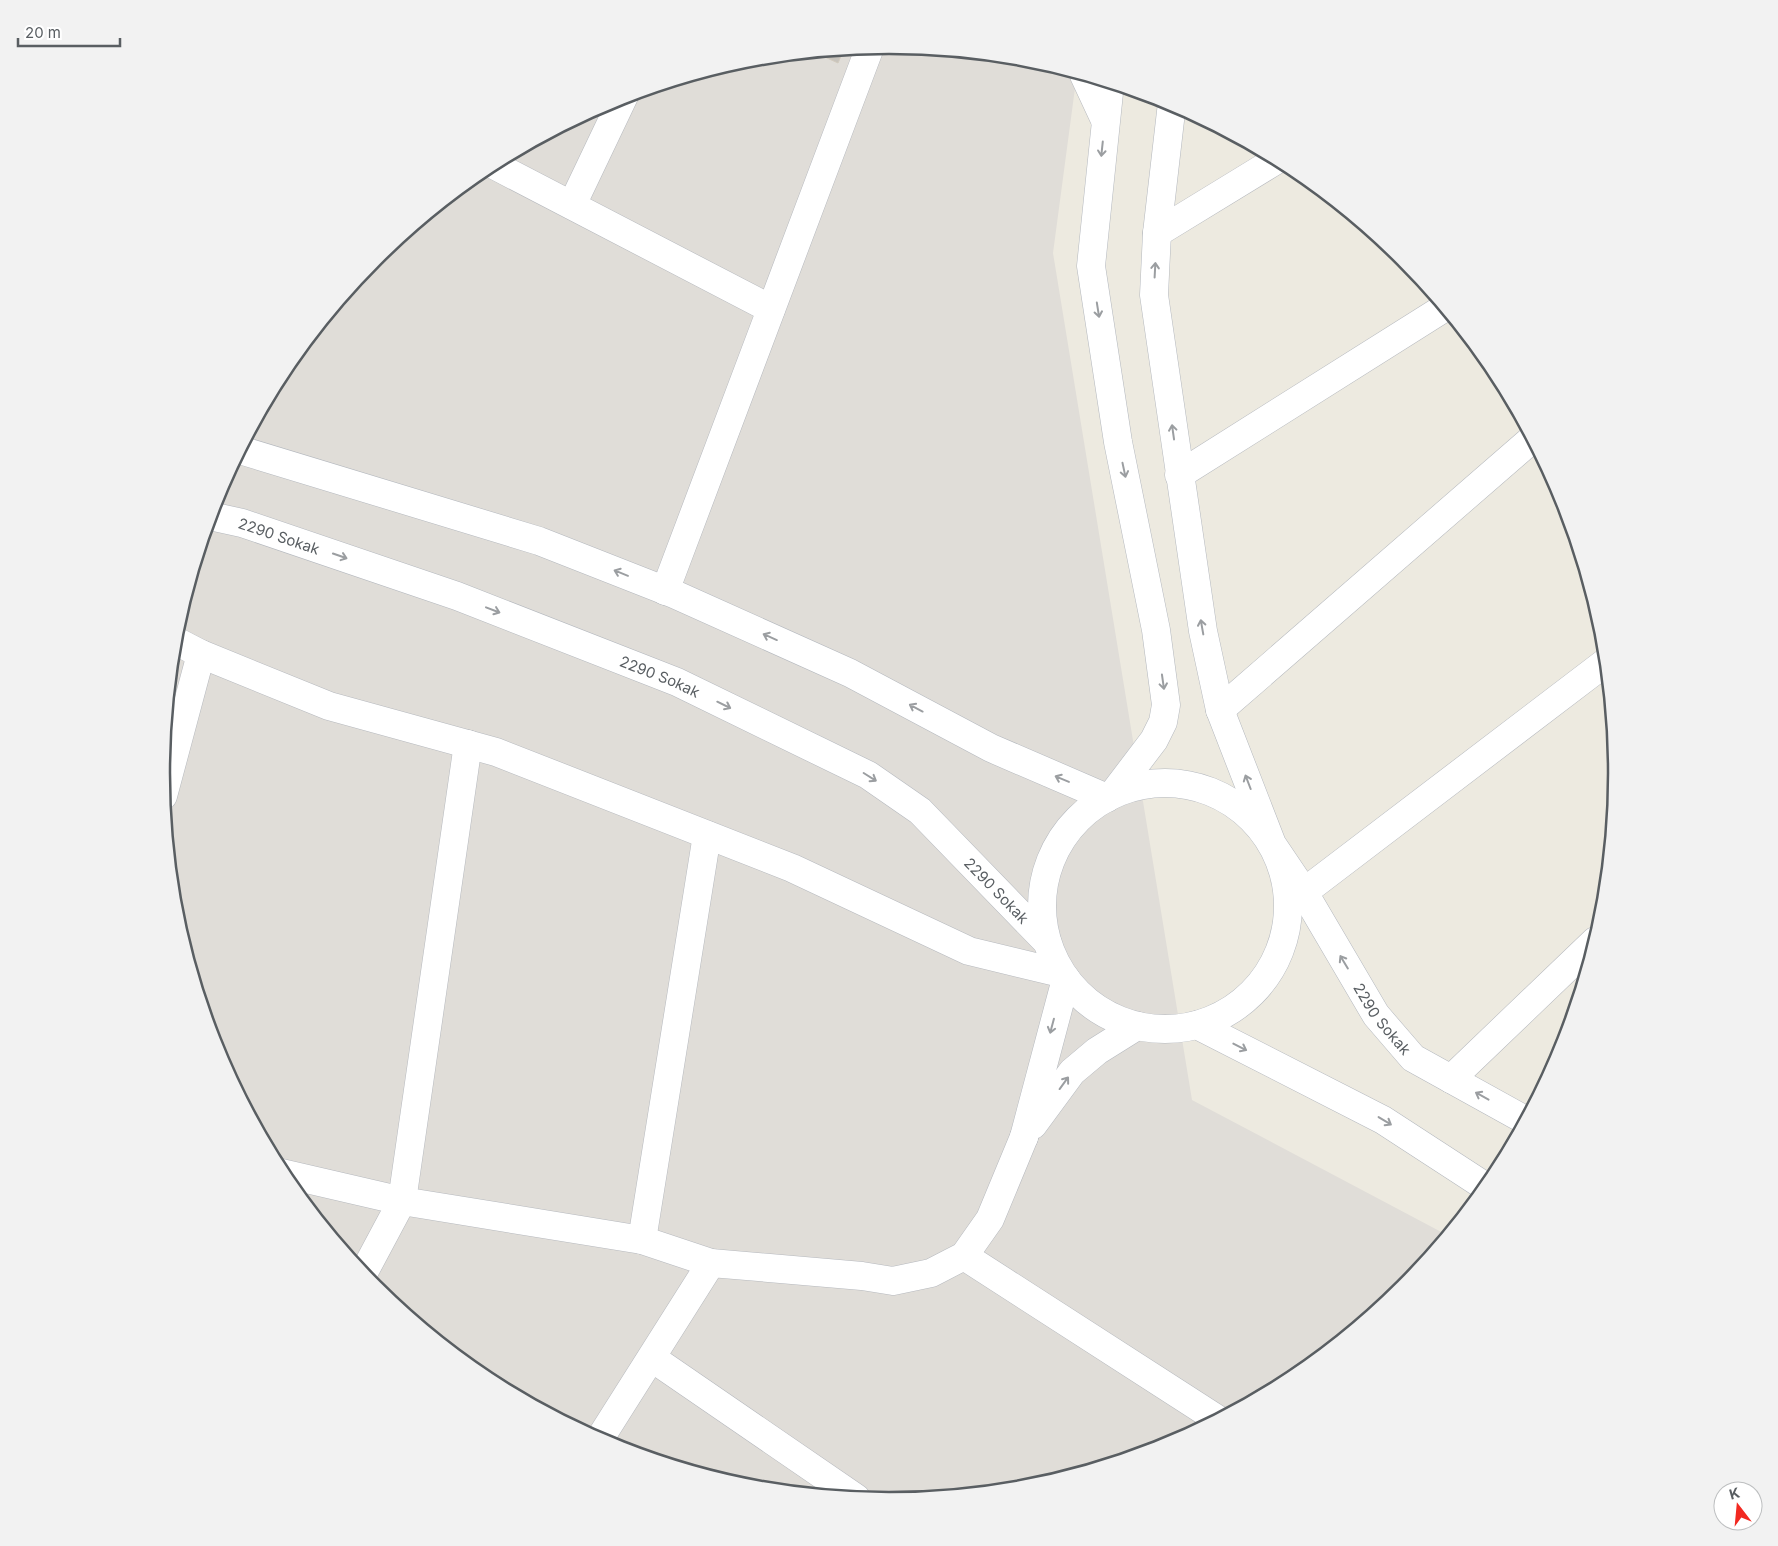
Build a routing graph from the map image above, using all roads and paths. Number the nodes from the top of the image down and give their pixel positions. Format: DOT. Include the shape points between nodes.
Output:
graph roads {
  1 [pos="867,54"];
  2 [pos="1087,82"];
  3 [pos="1109,89"];
  4 [pos="619,106"];
  5 [pos="1171,111"];
  6 [pos="1105,120"];
  7 [pos="1271,164"];
  8 [pos="500,168"];
  9 [pos="572,205"];
  10 [pos="1157,233"];
  11 [pos="771,309"];
  12 [pos="1440,311"];
  13 [pos="1528,443"];
  14 [pos="246,452"];
  15 [pos="1179,475"];
  16 [pos="217,518"];
  17 [pos="665,591"];
  18 [pos="182,644"];
  19 [pos="201,654"];
  20 [pos="1600,667"];
  21 [pos="1220,710"];
  22 [pos="468,744"];
  23 [pos="170,770"];
  24 [pos="1110,796"];
  25 [pos="707,835"];
  26 [pos="1272,844"];
  27 [pos="1304,892"];
  28 [pos="1048,942"];
  29 [pos="1586,950"];
  30 [pos="1063,976"];
  31 [pos="1197,1025"];
  32 [pos="1137,1026"];
  33 [pos="1452,1079"];
  34 [pos="1520,1117"];
  35 [pos="1024,1137"];
  36 [pos="293,1176"];
  37 [pos="1480,1183"];
  38 [pos="402,1201"];
  39 [pos="642,1240"];
  40 [pos="964,1256"];
  41 [pos="712,1263"];
  42 [pos="367,1267"];
  43 [pos="652,1358"];
  44 [pos="1209,1417"];
  45 [pos="603,1433"];
  46 [pos="846,1491"];
  1 -- 11 [label="street"];
  2 -- 6 [label="street"];
  3 -- 6 [label="street"];
  4 -- 9 [label="street"];
  5 -- 10 [label="street"];
  6 -- 24 [label="street, one-way" via="1091,266 1118,442 1156,630 1166,705 1163,722 1154,740"];
  7 -- 10 [label="street"];
  8 -- 9 [label="street"];
  9 -- 11 [label="street"];
  15 -- 10 [label="street, one-way" via="1154,295"];
  11 -- 17 [label="street"];
  12 -- 15 [label="street"];
  13 -- 21 [label="street"];
  17 -- 14 [label="street, one-way" via="540,541"];
  21 -- 15 [label="street, one-way" via="1203,631"];
  16 -- 28 [label="street, 2290 Sokak, one-way" via="242,523 457,596 650,671 868,774 920,811"];
  24 -- 17 [label="street, one-way" via="991,748 850,673"];
  18 -- 19 [label="street"];
  19 -- 22 [label="street" via="329,706"];
  19 -- 23 [label="street"];
  20 -- 27 [label="street"];
  26 -- 21 [label="street, one-way"];
  22 -- 25 [label="street"];
  22 -- 38 [label="street"];
  24 -- 26 [label="street, 2290 Sokak" via="1154,783 1196,786 1232,802 1262,828"];
  24 -- 28 [label="street, 2290 Sokak" via="1078,818 1053,852 1042,892 1044,934"];
  25 -- 30 [label="street" via="792,868 969,951"];
  25 -- 39 [label="street"];
  26 -- 27 [label="street, 2290 Sokak"];
  26 -- 31 [label="street, 2290 Sokak" via="1282,862 1290,902 1285,941 1267,977 1240,1005"];
  33 -- 27 [label="street, 2290 Sokak, one-way" via="1413,1058 1376,1015"];
  28 -- 30 [label="street, 2290 Sokak"];
  29 -- 33 [label="street"];
  30 -- 32 [label="street, 2290 Sokak" via="1088,1004 1126,1024"];
  30 -- 35 [label="street, one-way"];
  31 -- 32 [label="street, 2290 Sokak" via="1165,1030"];
  31 -- 37 [label="street, one-way" via="1383,1120"];
  35 -- 32 [label="street, one-way" via="1072,1072 1097,1051"];
  34 -- 33 [label="street, 2290 Sokak, one-way"];
  35 -- 40 [label="street" via="990,1219"];
  36 -- 38 [label="street"];
  38 -- 39 [label="street"];
  38 -- 42 [label="street"];
  39 -- 41 [label="street"];
  40 -- 41 [label="street" via="931,1273 893,1281"];
  40 -- 44 [label="street"];
  41 -- 43 [label="street"];
  43 -- 45 [label="street"];
  43 -- 46 [label="street"];
}
